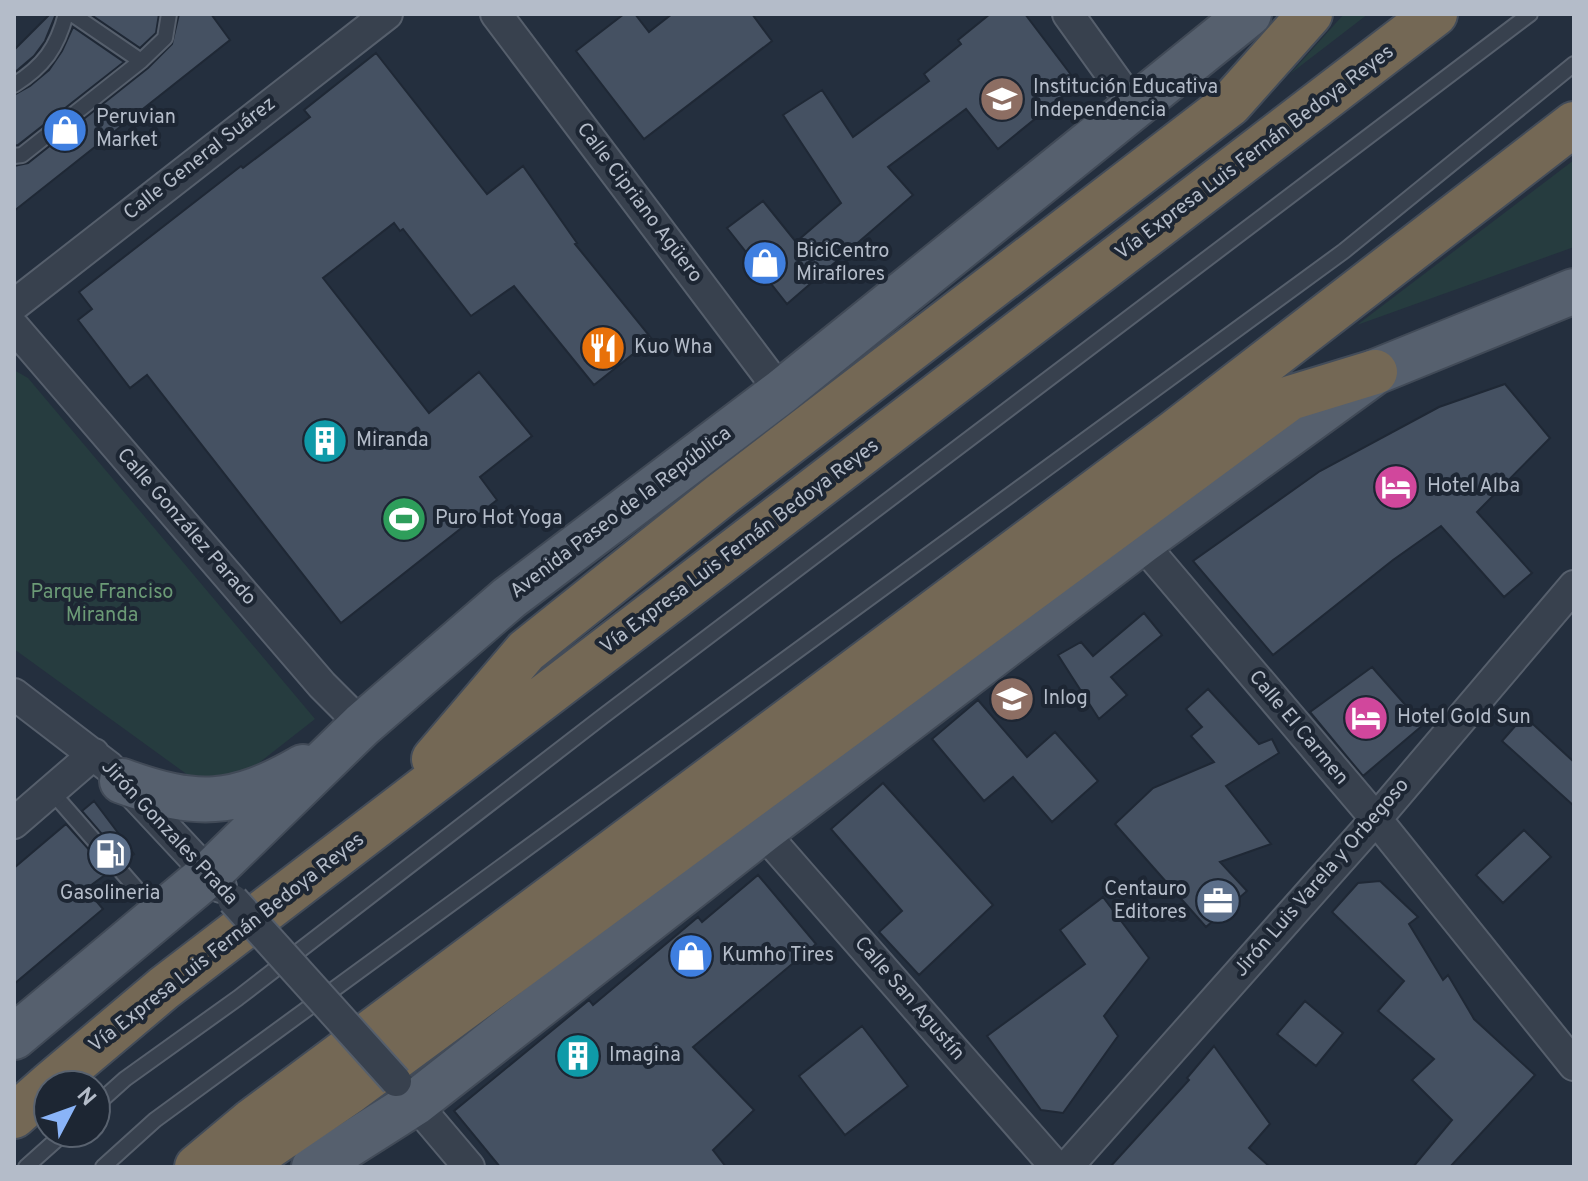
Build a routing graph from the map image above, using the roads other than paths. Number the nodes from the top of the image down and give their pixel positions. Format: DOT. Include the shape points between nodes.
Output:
graph roads {
  1 [pos="66,14"];
  2 [pos="72,14"];
  3 [pos="169,14"];
  4 [pos="387,14"];
  5 [pos="496,14"];
  6 [pos="1068,14"];
  7 [pos="1249,14"];
  8 [pos="1310,14"];
  9 [pos="1435,14"];
  10 [pos="1530,14"];
  11 [pos="141,61"];
  12 [pos="1574,64"];
  13 [pos="14,85"];
  14 [pos="1134,106"];
  15 [pos="1574,124"];
  16 [pos="14,156"];
  17 [pos="1574,291"];
  18 [pos="14,305"];
  19 [pos="14,327"];
  20 [pos="1375,372"];
  21 [pos="781,392"];
  22 [pos="1141,542"];
  23 [pos="1574,586"];
  24 [pos="14,694"];
  25 [pos="353,734"];
  26 [pos="108,767"];
  27 [pos="51,791"];
  28 [pos="1376,819"];
  29 [pos="14,823"];
  30 [pos="378,825"];
  31 [pos="762,831"];
  32 [pos="221,887"];
  33 [pos="159,915"];
  34 [pos="14,1037"];
  35 [pos="1574,1065"];
  36 [pos="68,1069"];
  37 [pos="112,1091"];
  38 [pos="405,1092"];
  39 [pos="32,1100"];
  40 [pos="14,1116"];
  41 [pos="46,1149"];
  42 [pos="26,1167"];
  43 [pos="103,1167"];
  44 [pos="197,1167"];
  45 [pos="239,1167"];
  46 [pos="314,1167"];
  47 [pos="469,1167"];
  48 [pos="1056,1167"];
  49 [pos="1067,1167"];
  1 -- 13 [label="lane" via="59,42 34,72"];
  2 -- 11 [label="lane"];
  3 -- 11 [label="lane" via="165,38"];
  4 -- 18 [label="street, Calle General Suárez"];
  5 -- 21 [label="street, Calle Cipriano Agüero"];
  6 -- 14 [label="street"];
  7 -- 14 [label="main road, Avenida Paseo de la República"];
  8 -- 30 [label="highway" via="1230,104 526,651"];
  9 -- 30 [label="highway, Vía Expresa Luis Fernán Bedoya Reyes"];
  10 -- 37 [label="lane"];
  11 -- 16 [label="lane"];
  12 -- 43 [label="lane" via="1344,251 155,1120"];
  14 -- 21 [label="main road, Avenida Paseo de la República"];
  15 -- 44 [label="highway" via="1174,433"];
  17 -- 20 [label="main road"];
  19 -- 25 [label="street, Calle González Parado" via="322,685"];
  20 -- 22 [label="main road"];
  20 -- 45 [label="highway" via="1290,398 349,1092"];
  21 -- 25 [label="main road, Avenida Paseo de la República" via="509,598"];
  22 -- 28 [label="street, Calle El Carmen"];
  22 -- 31 [label="main road"];
  23 -- 28 [label="street, Jirón Luis Varela y Orbegoso"];
  24 -- 26 [label="street, Jirón Gonzales Prada"];
  25 -- 26 [label="main road" via="267,786 223,799 148,790"];
  25 -- 32 [label="main road, Avenida Paseo de la República"];
  26 -- 27 [label="street"];
  26 -- 32 [label="street, Jirón Gonzales Prada"];
  27 -- 29 [label="street"];
  27 -- 33 [label="lane"];
  28 -- 35 [label="street, Calle El Carmen"];
  28 -- 49 [label="street, Jirón Luis Varela y Orbegoso"];
  30 -- 36 [label="highway, Vía Expresa Luis Fernán Bedoya Reyes" via="164,988"];
  31 -- 38 [label="main road"];
  31 -- 48 [label="street, Calle San Agustín"];
  32 -- 33 [label="main road, Avenida Paseo de la República"];
  32 -- 38 [label="street, Jirón Gonzales Prada, bridge"];
  33 -- 34 [label="main road, Avenida Paseo de la República"];
  38 -- 46 [label="main road"];
  38 -- 47 [label="street, Jirón Gonzales Prada"];
  39 -- 40 [label="highway, Vía Expresa Luis Fernán Bedoya Reyes"];
  41 -- 42 [label="lane"];
}
